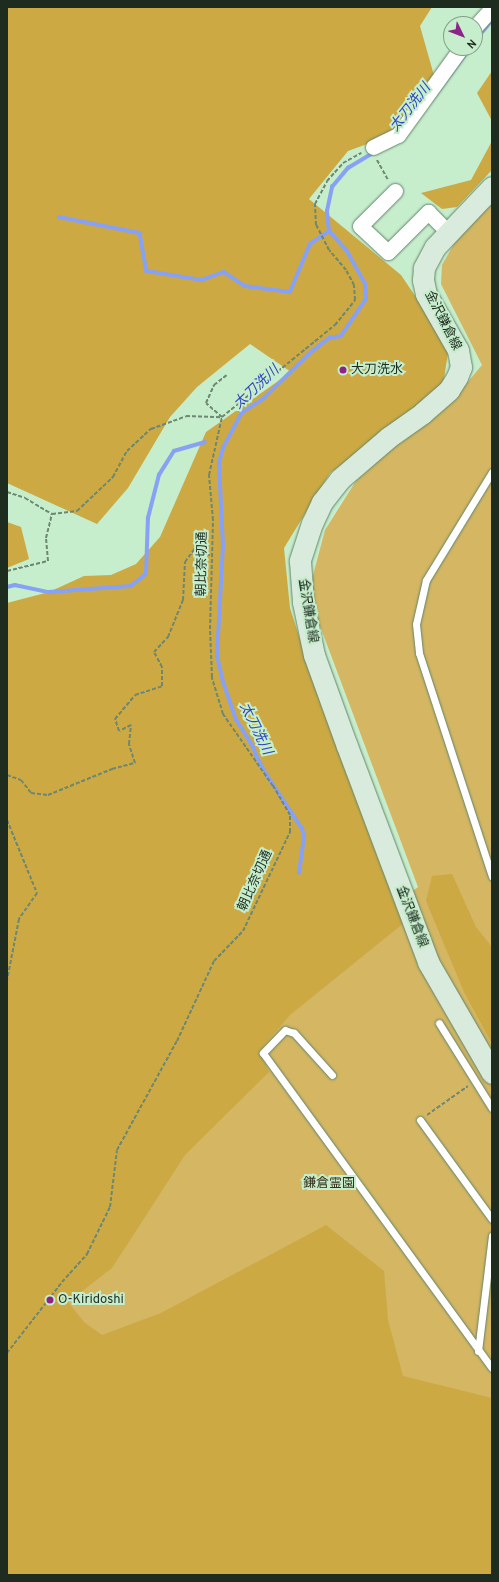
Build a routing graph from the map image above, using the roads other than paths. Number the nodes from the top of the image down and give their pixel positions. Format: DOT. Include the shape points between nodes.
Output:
graph roads {
  1 [pos="492,8"];
  2 [pos="483,18"];
  3 [pos="455,56"];
  4 [pos="373,147"];
  5 [pos="492,187"];
  6 [pos="395,191"];
  7 [pos="449,233"];
  8 [pos="492,472"];
  9 [pos="492,876"];
  10 [pos="439,1023"];
  11 [pos="332,1075"];
  12 [pos="484,1077"];
  13 [pos="492,1108"];
  14 [pos="420,1120"];
  15 [pos="492,1219"];
  16 [pos="492,1236"];
  17 [pos="478,1351"];
  18 [pos="492,1368"];
  1 -- 2 [label="street"];
  3 -- 4 [label="street" via="398,135"];
  5 -- 7 [label="main road, 金沢鎌倉線"];
  6 -- 7 [label="street" via="360,226 388,252 428,212"];
  7 -- 12 [label="main road, 金沢鎌倉線" via="435,247 428,259 423,280 426,294 458,350 461,367 458,377 449,390 424,413 389,437 340,479 322,502 305,540 300,561 300,583 320,674 428,962"];
  8 -- 9 [label="lane" via="426,580 416,624 419,653"];
  10 -- 12 [label="lane"];
  11 -- 17 [label="lane" via="294,1033 285,1030 263,1053"];
  12 -- 13 [label="lane"];
  14 -- 15 [label="lane"];
  16 -- 17 [label="lane"];
  17 -- 18 [label="lane"];
}
